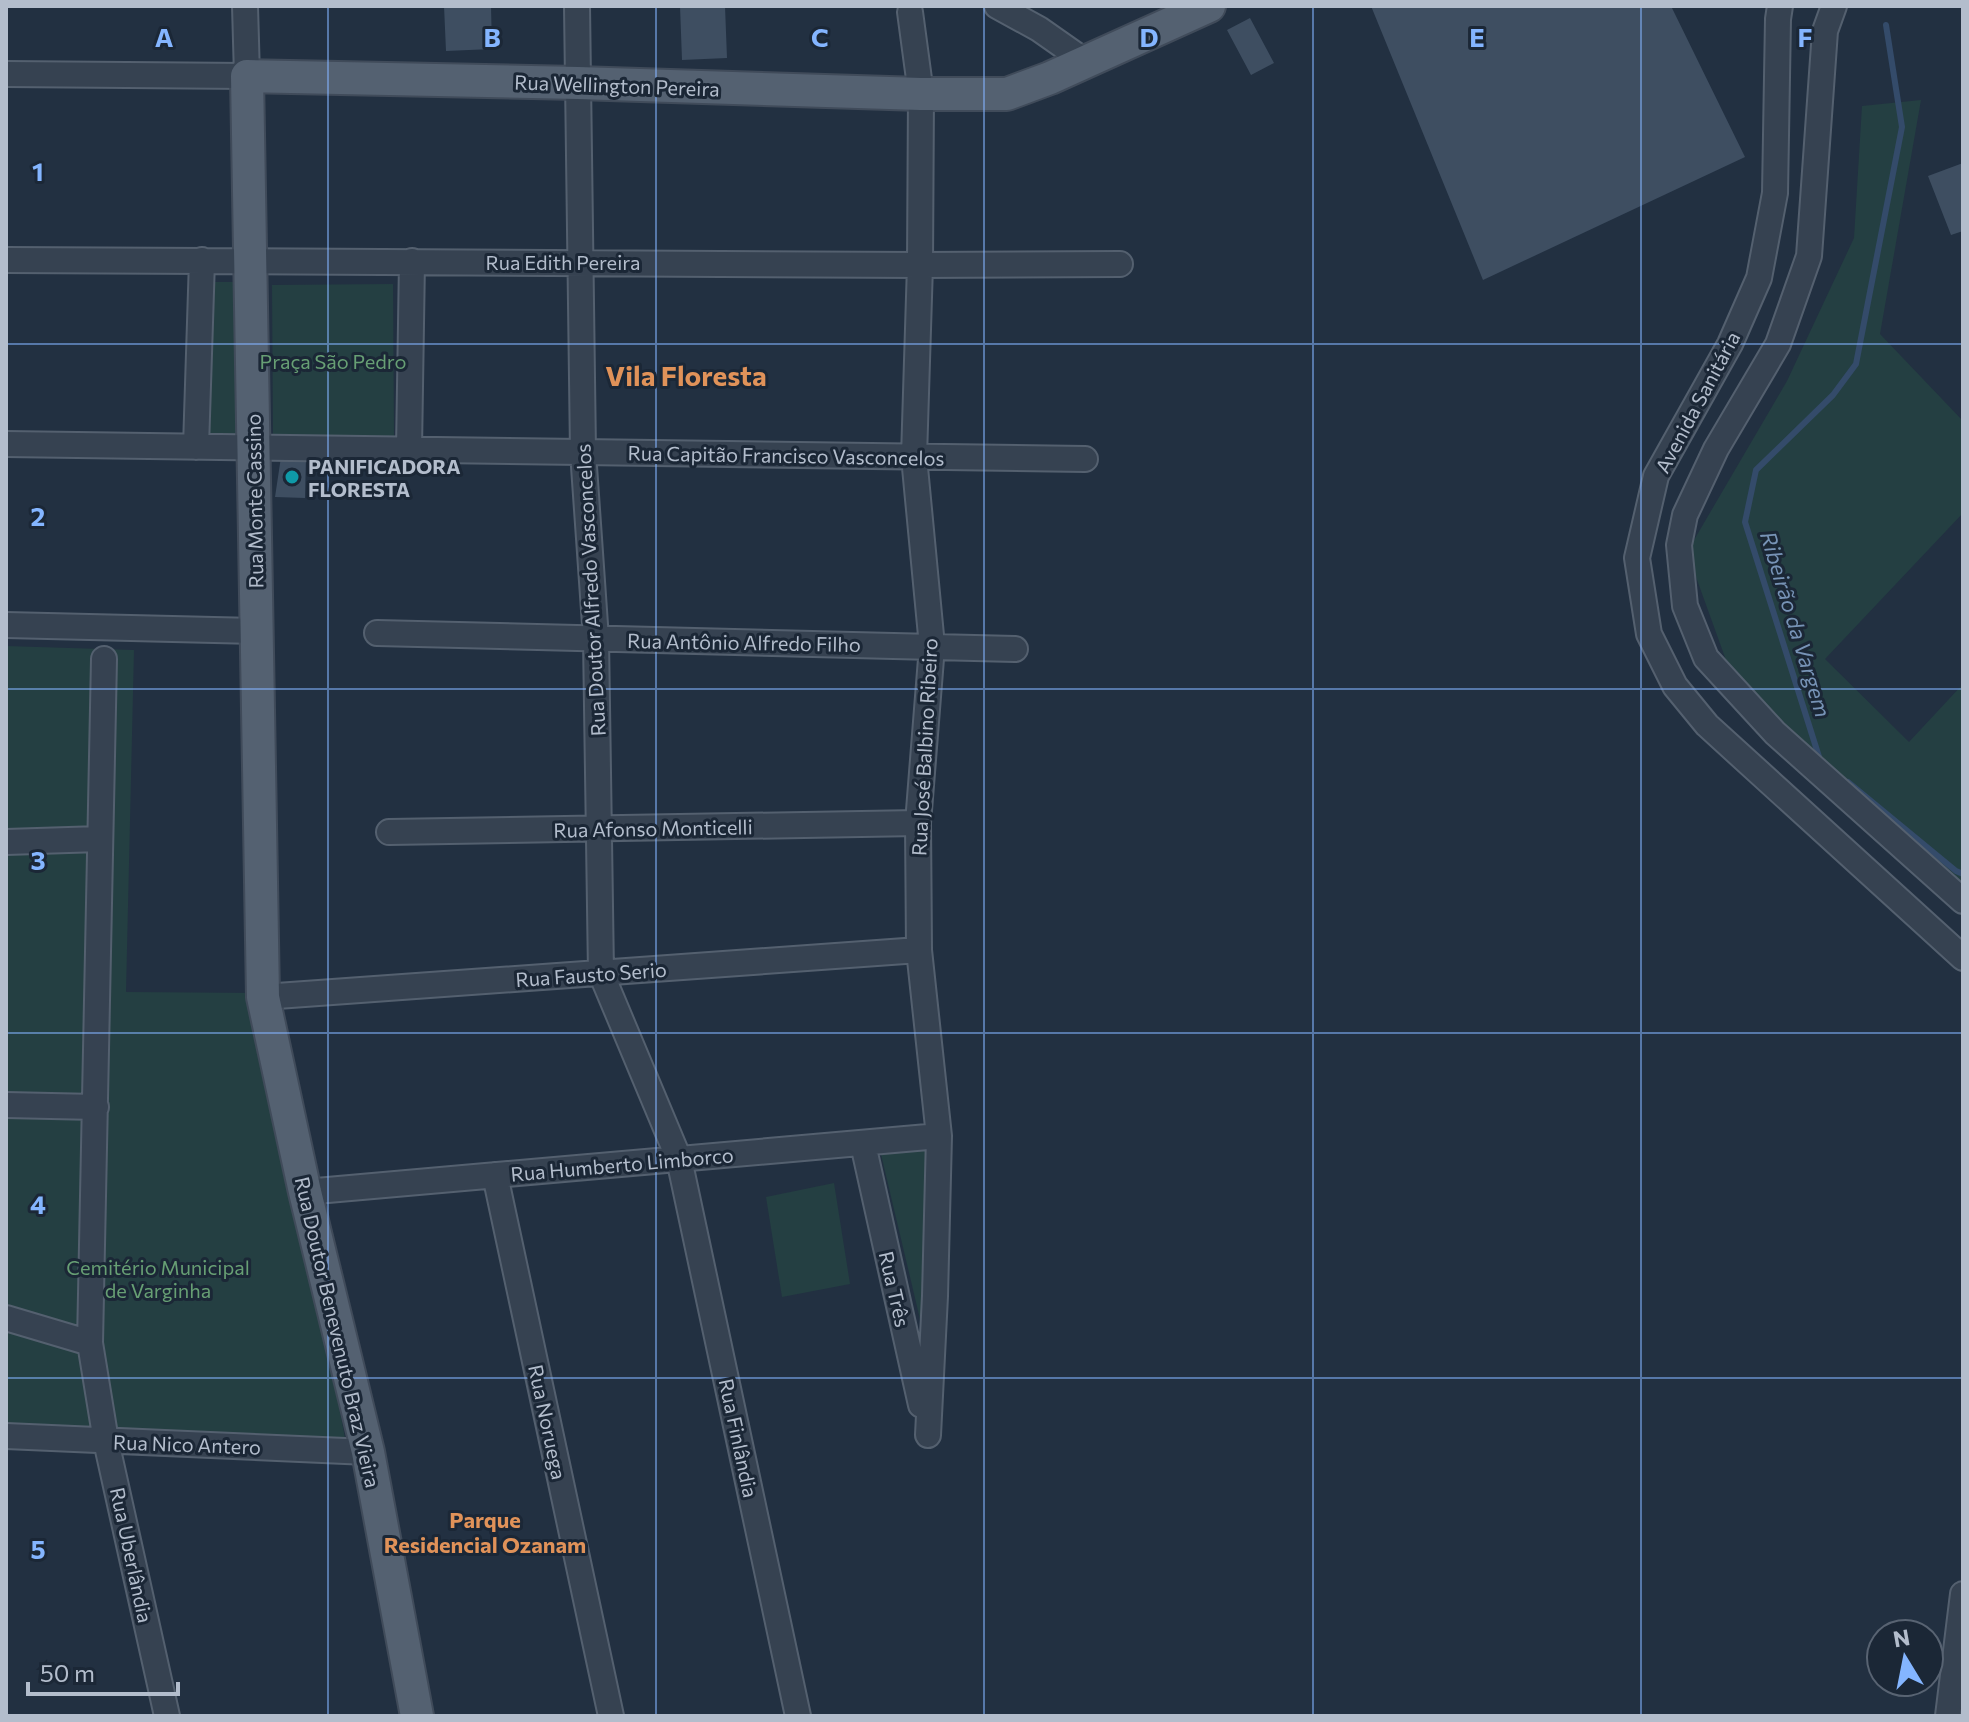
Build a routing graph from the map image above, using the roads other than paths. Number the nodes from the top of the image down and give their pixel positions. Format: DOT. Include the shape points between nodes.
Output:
graph roads {
  1 [pos="245,6"];
  2 [pos="577,6"];
  3 [pos="997,6"];
  4 [pos="1209,6"];
  5 [pos="1780,6"];
  6 [pos="1834,6"];
  7 [pos="910,12"];
  8 [pos="1086,62"];
  9 [pos="6,74"];
  10 [pos="247,76"];
  11 [pos="578,83"];
  12 [pos="921,94"];
  13 [pos="6,260"];
  14 [pos="202,260"];
  15 [pos="250,261"];
  16 [pos="412,261"];
  17 [pos="581,262"];
  18 [pos="1120,264"];
  19 [pos="920,265"];
  20 [pos="6,444"];
  21 [pos="196,447"];
  22 [pos="253,447"];
  23 [pos="409,449"];
  24 [pos="583,452"];
  25 [pos="914,457"];
  26 [pos="1085,459"];
  27 [pos="6,625"];
  28 [pos="256,631"];
  29 [pos="377,633"];
  30 [pos="596,639"];
  31 [pos="932,646"];
  32 [pos="1015,649"];
  33 [pos="104,659"];
  34 [pos="918,823"];
  35 [pos="600,829"];
  36 [pos="389,832"];
  37 [pos="100,839"];
  38 [pos="6,842"];
  39 [pos="1963,901"];
  40 [pos="919,950"];
  41 [pos="1963,958"];
  42 [pos="601,973"];
  43 [pos="263,997"];
  44 [pos="6,1105"];
  45 [pos="96,1107"];
  46 [pos="939,1136"];
  47 [pos="863,1144"];
  48 [pos="679,1159"];
  49 [pos="495,1175"];
  50 [pos="305,1192"];
  51 [pos="6,1318"];
  52 [pos="90,1343"];
  53 [pos="928,1435"];
  54 [pos="6,1436"];
  55 [pos="106,1441"];
  56 [pos="368,1452"];
  57 [pos="1963,1594"];
  58 [pos="167,1716"];
  59 [pos="417,1716"];
  60 [pos="611,1716"];
  61 [pos="798,1716"];
  62 [pos="1948,1716"];
  1 -- 10 [label="street, Rua Monte Cassino"];
  2 -- 11 [label="street, Rua Doutor Alfredo Vasconcelos"];
  3 -- 8 [label="street"];
  4 -- 8 [label="main road, Rua Wellington Pereira"];
  5 -- 41 [label="street, Avenida Sanitária" via="1775,193 1759,278 1730,344 1656,476 1637,558 1649,634 1675,686 1707,725"];
  6 -- 39 [label="street, Avenida Sanitária" via="1825,31 1809,256 1778,344 1716,449 1685,515 1679,545 1685,606 1706,658 1775,733"];
  7 -- 12 [label="street, Rua José Balbino Ribeiro"];
  8 -- 12 [label="main road, Rua Wellington Pereira" via="1007,94"];
  9 -- 10 [label="street, Rua Wellington Pereira"];
  10 -- 11 [label="main road, Rua Wellington Pereira"];
  10 -- 15 [label="main road, Rua Monte Cassino"];
  11 -- 12 [label="main road, Rua Wellington Pereira"];
  11 -- 17 [label="street, Rua Doutor Alfredo Vasconcelos"];
  12 -- 19 [label="street, Rua José Balbino Ribeiro"];
  13 -- 14 [label="street, Rua Edith Pereira"];
  14 -- 15 [label="street, Rua Edith Pereira"];
  14 -- 21 [label="street"];
  15 -- 16 [label="street, Rua Edith Pereira"];
  15 -- 22 [label="main road, Rua Monte Cassino"];
  16 -- 17 [label="street, Rua Edith Pereira"];
  16 -- 23 [label="street"];
  17 -- 19 [label="street, Rua Edith Pereira"];
  17 -- 24 [label="street, Rua Doutor Alfredo Vasconcelos"];
  18 -- 19 [label="street, Rua Edith Pereira"];
  19 -- 25 [label="street, Rua José Balbino Ribeiro"];
  20 -- 21 [label="street, Rua Capitão Francisco Vasconcelos"];
  21 -- 22 [label="street, Rua Capitão Francisco Vasconcelos"];
  22 -- 23 [label="street, Rua Capitão Francisco Vasconcelos"];
  22 -- 28 [label="main road, Rua Monte Cassino"];
  23 -- 24 [label="street, Rua Capitão Francisco Vasconcelos"];
  24 -- 25 [label="street, Rua Capitão Francisco Vasconcelos"];
  24 -- 30 [label="street, Rua Doutor Alfredo Vasconcelos"];
  25 -- 26 [label="street, Rua Capitão Francisco Vasconcelos"];
  25 -- 31 [label="street, Rua José Balbino Ribeiro"];
  27 -- 28 [label="street"];
  28 -- 43 [label="main road, Rua Monte Cassino"];
  29 -- 30 [label="street, Rua Antônio Alfredo Filho"];
  30 -- 31 [label="street, Rua Antônio Alfredo Filho"];
  30 -- 35 [label="street, Rua Doutor Alfredo Vasconcelos"];
  31 -- 32 [label="street, Rua Antônio Alfredo Filho"];
  31 -- 34 [label="street, Rua José Balbino Ribeiro"];
  33 -- 37 [label="street, Rua Uberlândia"];
  34 -- 35 [label="street, Rua Afonso Monticelli"];
  34 -- 40 [label="street, Rua José Balbino Ribeiro"];
  35 -- 36 [label="street, Rua Afonso Monticelli"];
  35 -- 42 [label="street, Rua Doutor Alfredo Vasconcelos"];
  37 -- 38 [label="street"];
  37 -- 45 [label="street, Rua Uberlândia"];
  40 -- 42 [label="street, Rua Fausto Serio"];
  40 -- 46 [label="street, Rua José Balbino Ribeiro"];
  42 -- 43 [label="street, Rua Fausto Serio"];
  42 -- 48 [label="street, Rua Doutor Alfredo Vasconcelos"];
  43 -- 50 [label="main road, Rua Doutor Benevenuto Braz Vieira"];
  44 -- 45 [label="street"];
  45 -- 52 [label="street, Rua Uberlândia"];
  46 -- 47 [label="street, Rua Humberto Limborco"];
  46 -- 53 [label="street, Rua José Balbino Ribeiro"];
  47 -- 48 [label="street, Rua Humberto Limborco"];
  47 -- 53 [label="street, Rua Três"];
  48 -- 49 [label="street, Rua Humberto Limborco"];
  48 -- 61 [label="street, Rua Finlândia"];
  49 -- 50 [label="street, Rua Humberto Limborco"];
  49 -- 60 [label="street, Rua Noruega"];
  50 -- 56 [label="main road, Rua Doutor Benevenuto Braz Vieira"];
  51 -- 52 [label="street"];
  52 -- 55 [label="street, Rua Uberlândia"];
  54 -- 55 [label="street, Rua Nico Antero"];
  55 -- 56 [label="street, Rua Nico Antero"];
  55 -- 58 [label="street, Rua Uberlândia"];
  56 -- 59 [label="main road, Rua Doutor Benevenuto Braz Vieira"];
  57 -- 62 [label="street"];
}
